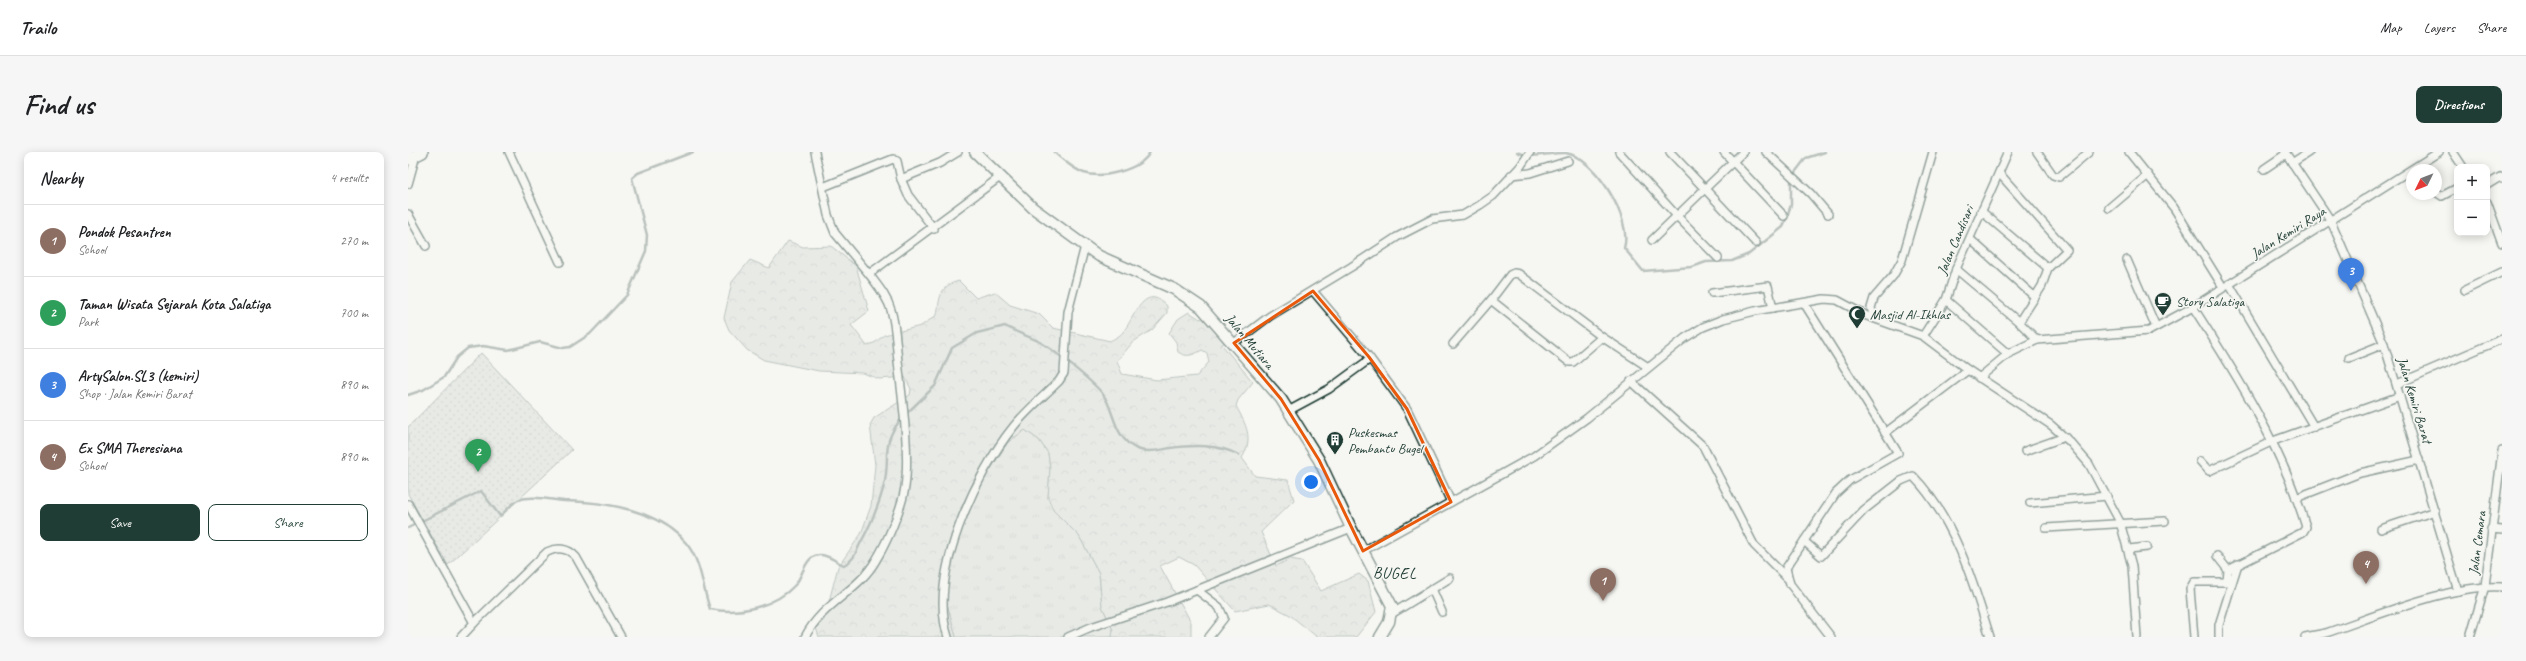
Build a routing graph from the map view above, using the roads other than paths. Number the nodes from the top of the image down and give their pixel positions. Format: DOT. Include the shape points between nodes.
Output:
graph roads {
  1 [pos="509,152"];
  2 [pos="815,152"];
  3 [pos="958,152"];
  4 [pos="974,152"];
  5 [pos="1620,152"];
  6 [pos="1670,152"];
  7 [pos="1724,152"];
  8 [pos="1743,152"];
  9 [pos="1766,152"];
  10 [pos="1933,152"];
  11 [pos="2008,152"];
  12 [pos="2037,152"];
  13 [pos="2089,152"];
  14 [pos="2129,152"];
  15 [pos="2309,152"];
  16 [pos="2439,152"];
  17 [pos="2453,152"];
  18 [pos="2285,153"];
  19 [pos="1529,154"];
  20 [pos="415,155"];
  21 [pos="1568,161"];
  22 [pos="1733,162"];
  23 [pos="2292,163"];
  24 [pos="2425,164"];
  25 [pos="2461,164"];
  26 [pos="2264,169"];
  27 [pos="2000,173"];
  28 [pos="2148,175"];
  29 [pos="1511,176"];
  30 [pos="2406,176"];
  31 [pos="1000,177"];
  32 [pos="901,179"];
  33 [pos="2502,179"];
  34 [pos="2490,183"];
  35 [pos="408,184"];
  36 [pos="822,187"];
  37 [pos="1705,189"];
  38 [pos="2454,190"];
  39 [pos="2442,196"];
  40 [pos="2109,208"];
  41 [pos="2490,210"];
  42 [pos="1981,211"];
  43 [pos="408,214"];
  44 [pos="1828,214"];
  45 [pos="1677,216"];
  46 [pos="1784,216"];
  47 [pos="2331,221"];
  48 [pos="934,228"];
  49 [pos="1970,239"];
  50 [pos="1652,240"];
  51 [pos="1756,243"];
  52 [pos="2502,243"];
  53 [pos="426,246"];
  54 [pos="1085,246"];
  55 [pos="1718,258"];
  56 [pos="2127,260"];
  57 [pos="560,262"];
  58 [pos="2048,268"];
  59 [pos="1956,269"];
  60 [pos="2502,272"];
  61 [pos="869,274"];
  62 [pos="2226,286"];
  63 [pos="2465,290"];
  64 [pos="1313,291"];
  65 [pos="1712,293"];
  66 [pos="2035,297"];
  67 [pos="1491,300"];
  68 [pos="1946,300"];
  69 [pos="1804,303"];
  70 [pos="2193,307"];
  71 [pos="1773,308"];
  72 [pos="1874,317"];
  73 [pos="2019,322"];
  74 [pos="2156,327"];
  75 [pos="1923,336"];
  76 [pos="1602,337"];
  77 [pos="2502,339"];
  78 [pos="2037,340"];
  79 [pos="1234,343"];
  80 [pos="1453,344"];
  81 [pos="2384,344"];
  82 [pos="2008,354"];
  83 [pos="2348,358"];
  84 [pos="1370,359"];
  85 [pos="1648,367"];
  86 [pos="1968,370"];
  87 [pos="1979,378"];
  88 [pos="1631,381"];
  89 [pos="2397,384"];
  90 [pos="2400,396"];
  91 [pos="1290,410"];
  92 [pos="2314,427"];
  93 [pos="1885,433"];
  94 [pos="2065,437"];
  95 [pos="2273,441"];
  96 [pos="2025,451"];
  97 [pos="2502,451"];
  98 [pos="2419,460"];
  99 [pos="2200,461"];
  100 [pos="2107,496"];
  101 [pos="2296,498"];
  102 [pos="1451,502"];
  103 [pos="2030,503"];
  104 [pos="408,504"];
  105 [pos="2434,511"];
  106 [pos="2165,521"];
  107 [pos="2120,522"];
  108 [pos="1351,528"];
  109 [pos="2046,528"];
  110 [pos="2381,529"];
  111 [pos="2491,529"];
  112 [pos="2502,530"];
  113 [pos="1804,541"];
  114 [pos="2147,547"];
  115 [pos="2128,549"];
  116 [pos="1363,551"];
  117 [pos="2217,556"];
  118 [pos="2238,564"];
  119 [pos="2228,570"];
  120 [pos="1450,578"];
  121 [pos="1787,578"];
  122 [pos="2484,586"];
  123 [pos="2502,587"];
  124 [pos="1432,589"];
  125 [pos="1197,590"];
  126 [pos="2458,591"];
  127 [pos="1442,612"];
  128 [pos="1393,613"];
  129 [pos="474,623"];
  130 [pos="2326,635"];
  131 [pos="462,637"];
  132 [pos="621,637"];
  133 [pos="805,637"];
  134 [pos="948,637"];
  135 [pos="1068,637"];
  136 [pos="1209,637"];
  137 [pos="1380,637"];
  138 [pos="1831,637"];
  139 [pos="1990,637"];
  140 [pos="2137,637"];
  141 [pos="2194,637"];
  142 [pos="2219,637"];
  143 [pos="2305,637"];
  144 [pos="2470,637"];
  1 -- 57 [label="street"];
  2 -- 36 [label="street"];
  3 -- 32 [label="street" via="940,163"];
  4 -- 31 [label="street, Jalan Mutiara"];
  5 -- 45 [label="street"];
  6 -- 37 [label="street"];
  7 -- 22 [label="street"];
  8 -- 22 [label="street"];
  9 -- 44 [label="street" via="1789,172"];
  10 -- 72 [label="street" via="1902,260 1894,276 1874,298 1871,308"];
  11 -- 27 [label="street, Jalan Candisari"];
  12 -- 13 [label="street" via="2053,175 2058,177"];
  14 -- 28 [label="street"];
  15 -- 23 [label="street"];
  16 -- 24 [label="street, Jalan Kemiri Raya"];
  17 -- 25 [label="street"];
  18 -- 23 [label="street, Jalan Kemiri Barat"];
  18 -- 26 [label="street"];
  19 -- 29 [label="street"];
  20 -- 35 [label="street"];
  21 -- 29 [label="street"];
  22 -- 37 [label="street"];
  22 -- 46 [label="street"];
  23 -- 47 [label="street, Jalan Kemiri Barat"];
  27 -- 42 [label="street, Jalan Candisari"];
  27 -- 58 [label="street" via="2067,250"];
  28 -- 40 [label="street"];
  28 -- 62 [label="street" via="2174,208"];
  29 -- 64 [label="street" via="1480,206 1463,214 1432,219 1397,237"];
  30 -- 47 [label="street, Jalan Kemiri Raya"];
  31 -- 48 [label="street"];
  31 -- 54 [label="street, Jalan Mutiara" via="1033,208"];
  32 -- 36 [label="street" via="897,161 893,159"];
  32 -- 48 [label="street" via="908,195"];
  33 -- 34 [label="street" via="2500,177"];
  36 -- 61 [label="street" via="835,233"];
  37 -- 45 [label="street"];
  37 -- 51 [label="street"];
  38 -- 39 [label="street"];
  41 -- 52 [label="street"];
  42 -- 49 [label="street, Jalan Candisari"];
  42 -- 58 [label="street"];
  43 -- 53 [label="street"];
  45 -- 50 [label="street"];
  45 -- 55 [label="street"];
  47 -- 62 [label="street, Jalan Kemiri Raya"];
  47 -- 81 [label="street, Jalan Kemiri Barat"];
  48 -- 61 [label="street"];
  49 -- 59 [label="street, Jalan Candisari"];
  49 -- 66 [label="street"];
  54 -- 79 [label="street, Jalan Mutiara" via="1099,256 1188,297 1201,307"];
  54 -- 134 [label="street" via="1068,312 1064,373 1014,426 967,504 944,582 942,608"];
  56 -- 74 [label="street"];
  58 -- 66 [label="street"];
  59 -- 68 [label="street, Jalan Candisari"];
  59 -- 73 [label="street"];
  60 -- 63 [label="street"];
  61 -- 133 [label="street" via="887,299 895,329 903,404 905,488 888,536 873,565 860,581 831,603 810,626"];
  62 -- 70 [label="street, Jalan Kemiri Raya"];
  62 -- 92 [label="street"];
  64 -- 79 [label="street" via="1270,316"];
  64 -- 84 [label="street"];
  65 -- 71 [label="street" via="1768,286"];
  66 -- 73 [label="street"];
  67 -- 76 [label="street" via="1569,362 1573,362"];
  67 -- 76 [label="street" via="1510,275 1519,274"];
  67 -- 80 [label="street"];
  68 -- 75 [label="street, Jalan Candisari"];
  68 -- 82 [label="street"];
  69 -- 71 [label="street"];
  69 -- 72 [label="street" via="1824,299 1836,300"];
  69 -- 93 [label="street"];
  70 -- 74 [label="street, Jalan Kemiri Raya"];
  70 -- 95 [label="street" via="2247,392"];
  71 -- 85 [label="street" via="1723,319 1703,328 1685,338"];
  72 -- 75 [label="street"];
  73 -- 78 [label="street"];
  74 -- 78 [label="street, Jalan Kemiri Raya" via="2149,331"];
  75 -- 86 [label="street"];
  76 -- 85 [label="street"];
  77 -- 89 [label="street"];
  78 -- 82 [label="street"];
  79 -- 91 [label="street, Jalan Mutiara"];
  81 -- 83 [label="street"];
  81 -- 89 [label="street, Jalan Kemiri Barat"];
  82 -- 87 [label="street"];
  84 -- 91 [label="street" via="1329,389"];
  84 -- 102 [label="street" via="1411,416"];
  85 -- 88 [label="street"];
  86 -- 87 [label="street"];
  86 -- 93 [label="street"];
  87 -- 94 [label="street"];
  88 -- 102 [label="street" via="1587,418 1534,456"];
  88 -- 121 [label="street" via="1703,446 1754,545"];
  89 -- 90 [label="street, Jalan Kemiri Barat"];
  90 -- 92 [label="street"];
  90 -- 98 [label="street, Jalan Kemiri Barat"];
  91 -- 108 [label="street, Jalan Mutiara" via="1320,460"];
  92 -- 95 [label="street"];
  93 -- 113 [label="street" via="1898,455 1845,484 1836,493"];
  94 -- 96 [label="street"];
  94 -- 100 [label="street" via="2089,464"];
  95 -- 99 [label="street" via="2208,471"];
  95 -- 101 [label="street"];
  97 -- 111 [label="street, Jalan Cemara"];
  98 -- 101 [label="street" via="2360,473"];
  98 -- 105 [label="street, Jalan Kemiri Barat"];
  100 -- 103 [label="street"];
  100 -- 107 [label="street"];
  101 -- 118 [label="street" via="2306,527 2303,532"];
  102 -- 116 [label="street"];
  104 -- 129 [label="street"];
  105 -- 110 [label="street"];
  105 -- 126 [label="street, Jalan Kemiri Barat"];
  106 -- 107 [label="street"];
  107 -- 109 [label="street"];
  107 -- 115 [label="street"];
  108 -- 116 [label="street, Jalan Mutiara"];
  108 -- 125 [label="street"];
  111 -- 112 [label="street"];
  111 -- 122 [label="street, Jalan Cemara"];
  113 -- 121 [label="street" via="1786,568"];
  113 -- 139 [label="street" via="1821,556 1864,510 1901,481 1913,476 1931,495 1970,573"];
  114 -- 115 [label="street"];
  115 -- 140 [label="street" via="2132,566"];
  116 -- 128 [label="street, Jalan Mutiara" via="1392,606"];
  117 -- 119 [label="street"];
  118 -- 119 [label="street"];
  118 -- 142 [label="street" via="2219,625"];
  119 -- 141 [label="street" via="2227,582 2194,582 2191,585"];
  120 -- 124 [label="street"];
  121 -- 138 [label="street"];
  122 -- 123 [label="street"];
  122 -- 126 [label="street"];
  122 -- 144 [label="street, Jalan Cemara"];
  124 -- 127 [label="street"];
  124 -- 128 [label="street"];
  125 -- 135 [label="street"];
  125 -- 136 [label="street" via="1219,607 1224,618"];
  126 -- 130 [label="street"];
  128 -- 137 [label="street"];
  129 -- 131 [label="street"];
  129 -- 132 [label="street" via="547,552 560,549 572,552 576,557"];
  130 -- 143 [label="street"];
}
